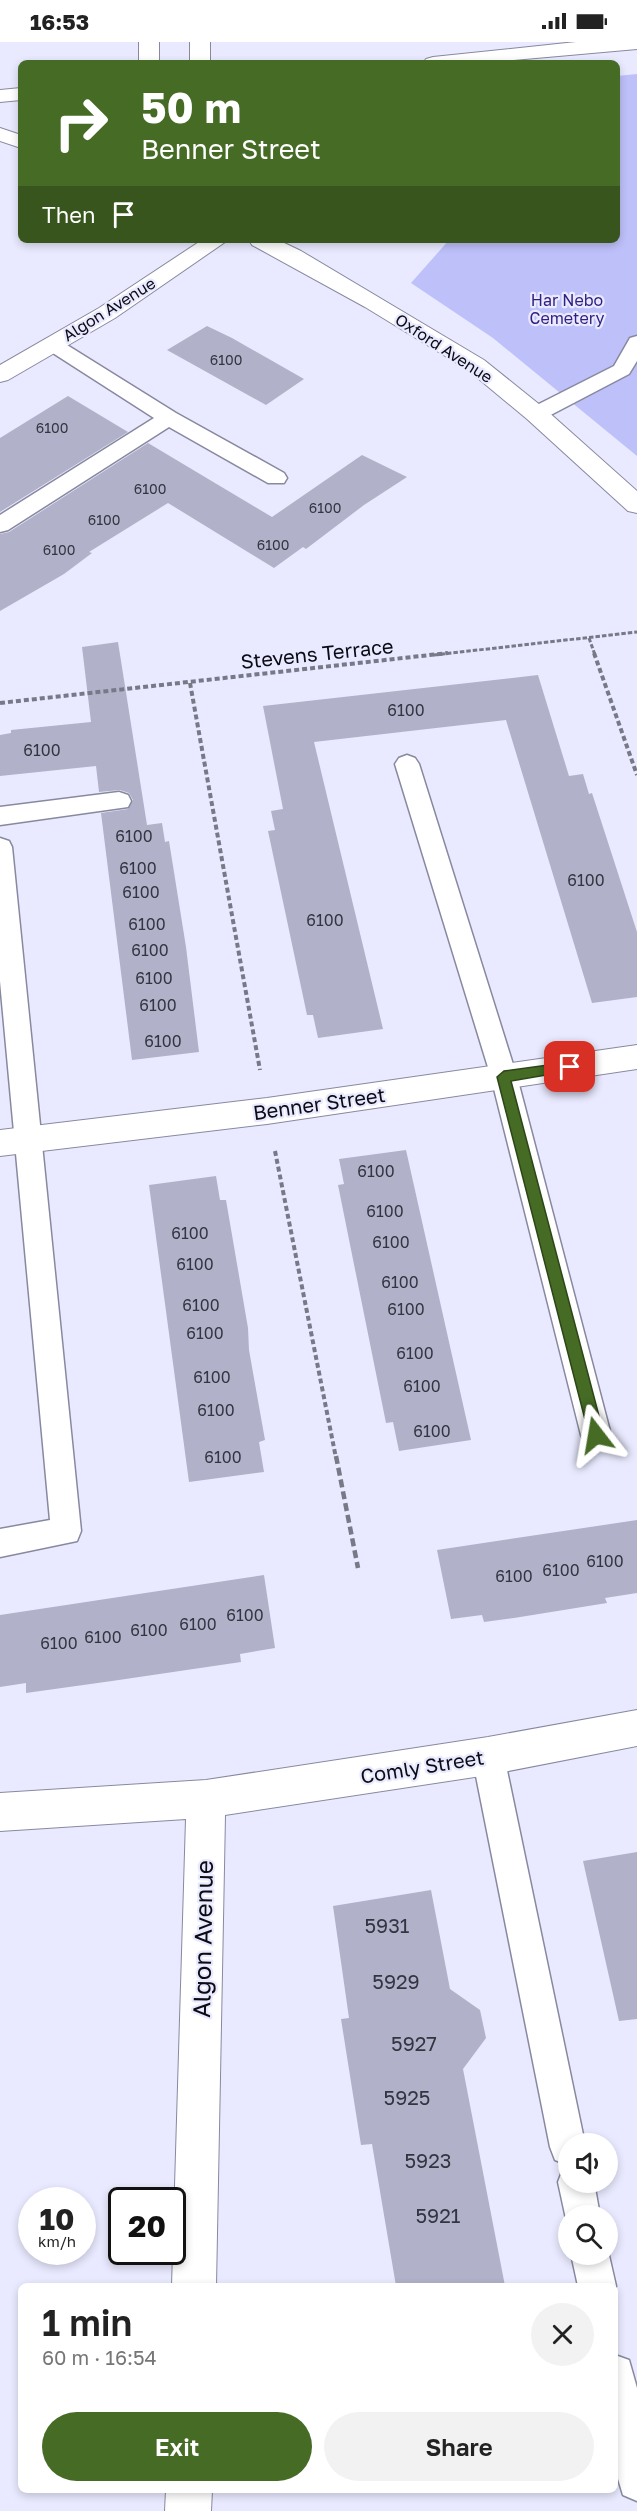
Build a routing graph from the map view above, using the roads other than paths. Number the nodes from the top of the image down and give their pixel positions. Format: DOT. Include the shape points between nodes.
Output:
graph roads {
  1 [pos="149,42"];
  2 [pos="200,42"];
  3 [pos="637,44"];
  4 [pos="149,60"];
  5 [pos="200,60"];
  6 [pos="456,60"];
  7 [pos="18,94"];
  8 [pos="0,96"];
  9 [pos="0,134"];
  10 [pos="18,141"];
  11 [pos="212,243"];
  12 [pos="266,243"];
  13 [pos="637,342"];
  14 [pos="52,345"];
  15 [pos="0,375"];
  16 [pos="536,414"];
  17 [pos="170,418"];
  18 [pos="276,478"];
  19 [pos="637,505"];
  20 [pos="0,525"];
  21 [pos="407,764"];
  22 [pos="119,801"];
  23 [pos="0,816"];
  24 [pos="0,847"];
  25 [pos="637,1057"];
  26 [pos="504,1077"];
  27 [pos="14,1141"];
  28 [pos="596,1435"];
  29 [pos="0,1543"];
  30 [pos="637,1728"];
  31 [pos="488,1756"];
  32 [pos="206,1799"];
  33 [pos="0,1812"];
  34 [pos="565,2133"];
  35 [pos="593,2265"];
  36 [pos="194,2283"];
  37 [pos="596,2283"];
  38 [pos="618,2389"];
  39 [pos="637,2481"];
  40 [pos="189,2493"];
  41 [pos="188,2511"];
  1 -- 4 [label="street"];
  2 -- 5 [label="street"];
  3 -- 6 [label="street"];
  7 -- 8 [label="street"];
  9 -- 10 [label="street"];
  11 -- 14 [label="street, Algon Avenue"];
  12 -- 16 [label="street, Oxford Avenue" via="476,365"];
  13 -- 16 [label="lane" via="622,370"];
  14 -- 15 [label="street, Algon Avenue"];
  14 -- 17 [label="lane"];
  16 -- 19 [label="street, Oxford Avenue"];
  17 -- 18 [label="lane"];
  17 -- 20 [label="lane"];
  21 -- 26 [label="lane"];
  22 -- 23 [label="lane"];
  24 -- 27 [label="lane"];
  25 -- 26 [label="street, Benner Street"];
  26 -- 27 [label="street, Benner Street" via="267,1111"];
  26 -- 28 [label="lane"];
  27 -- 29 [label="lane" via="66,1531"];
  30 -- 31 [label="street, Comly Street"];
  31 -- 32 [label="street, Comly Street"];
  31 -- 34 [label="lane"];
  32 -- 33 [label="street"];
  32 -- 36 [label="street, Algon Avenue"];
  35 -- 37 [label="lane"];
  38 -- 39 [label="lane"];
  40 -- 41 [label="street"];
}
